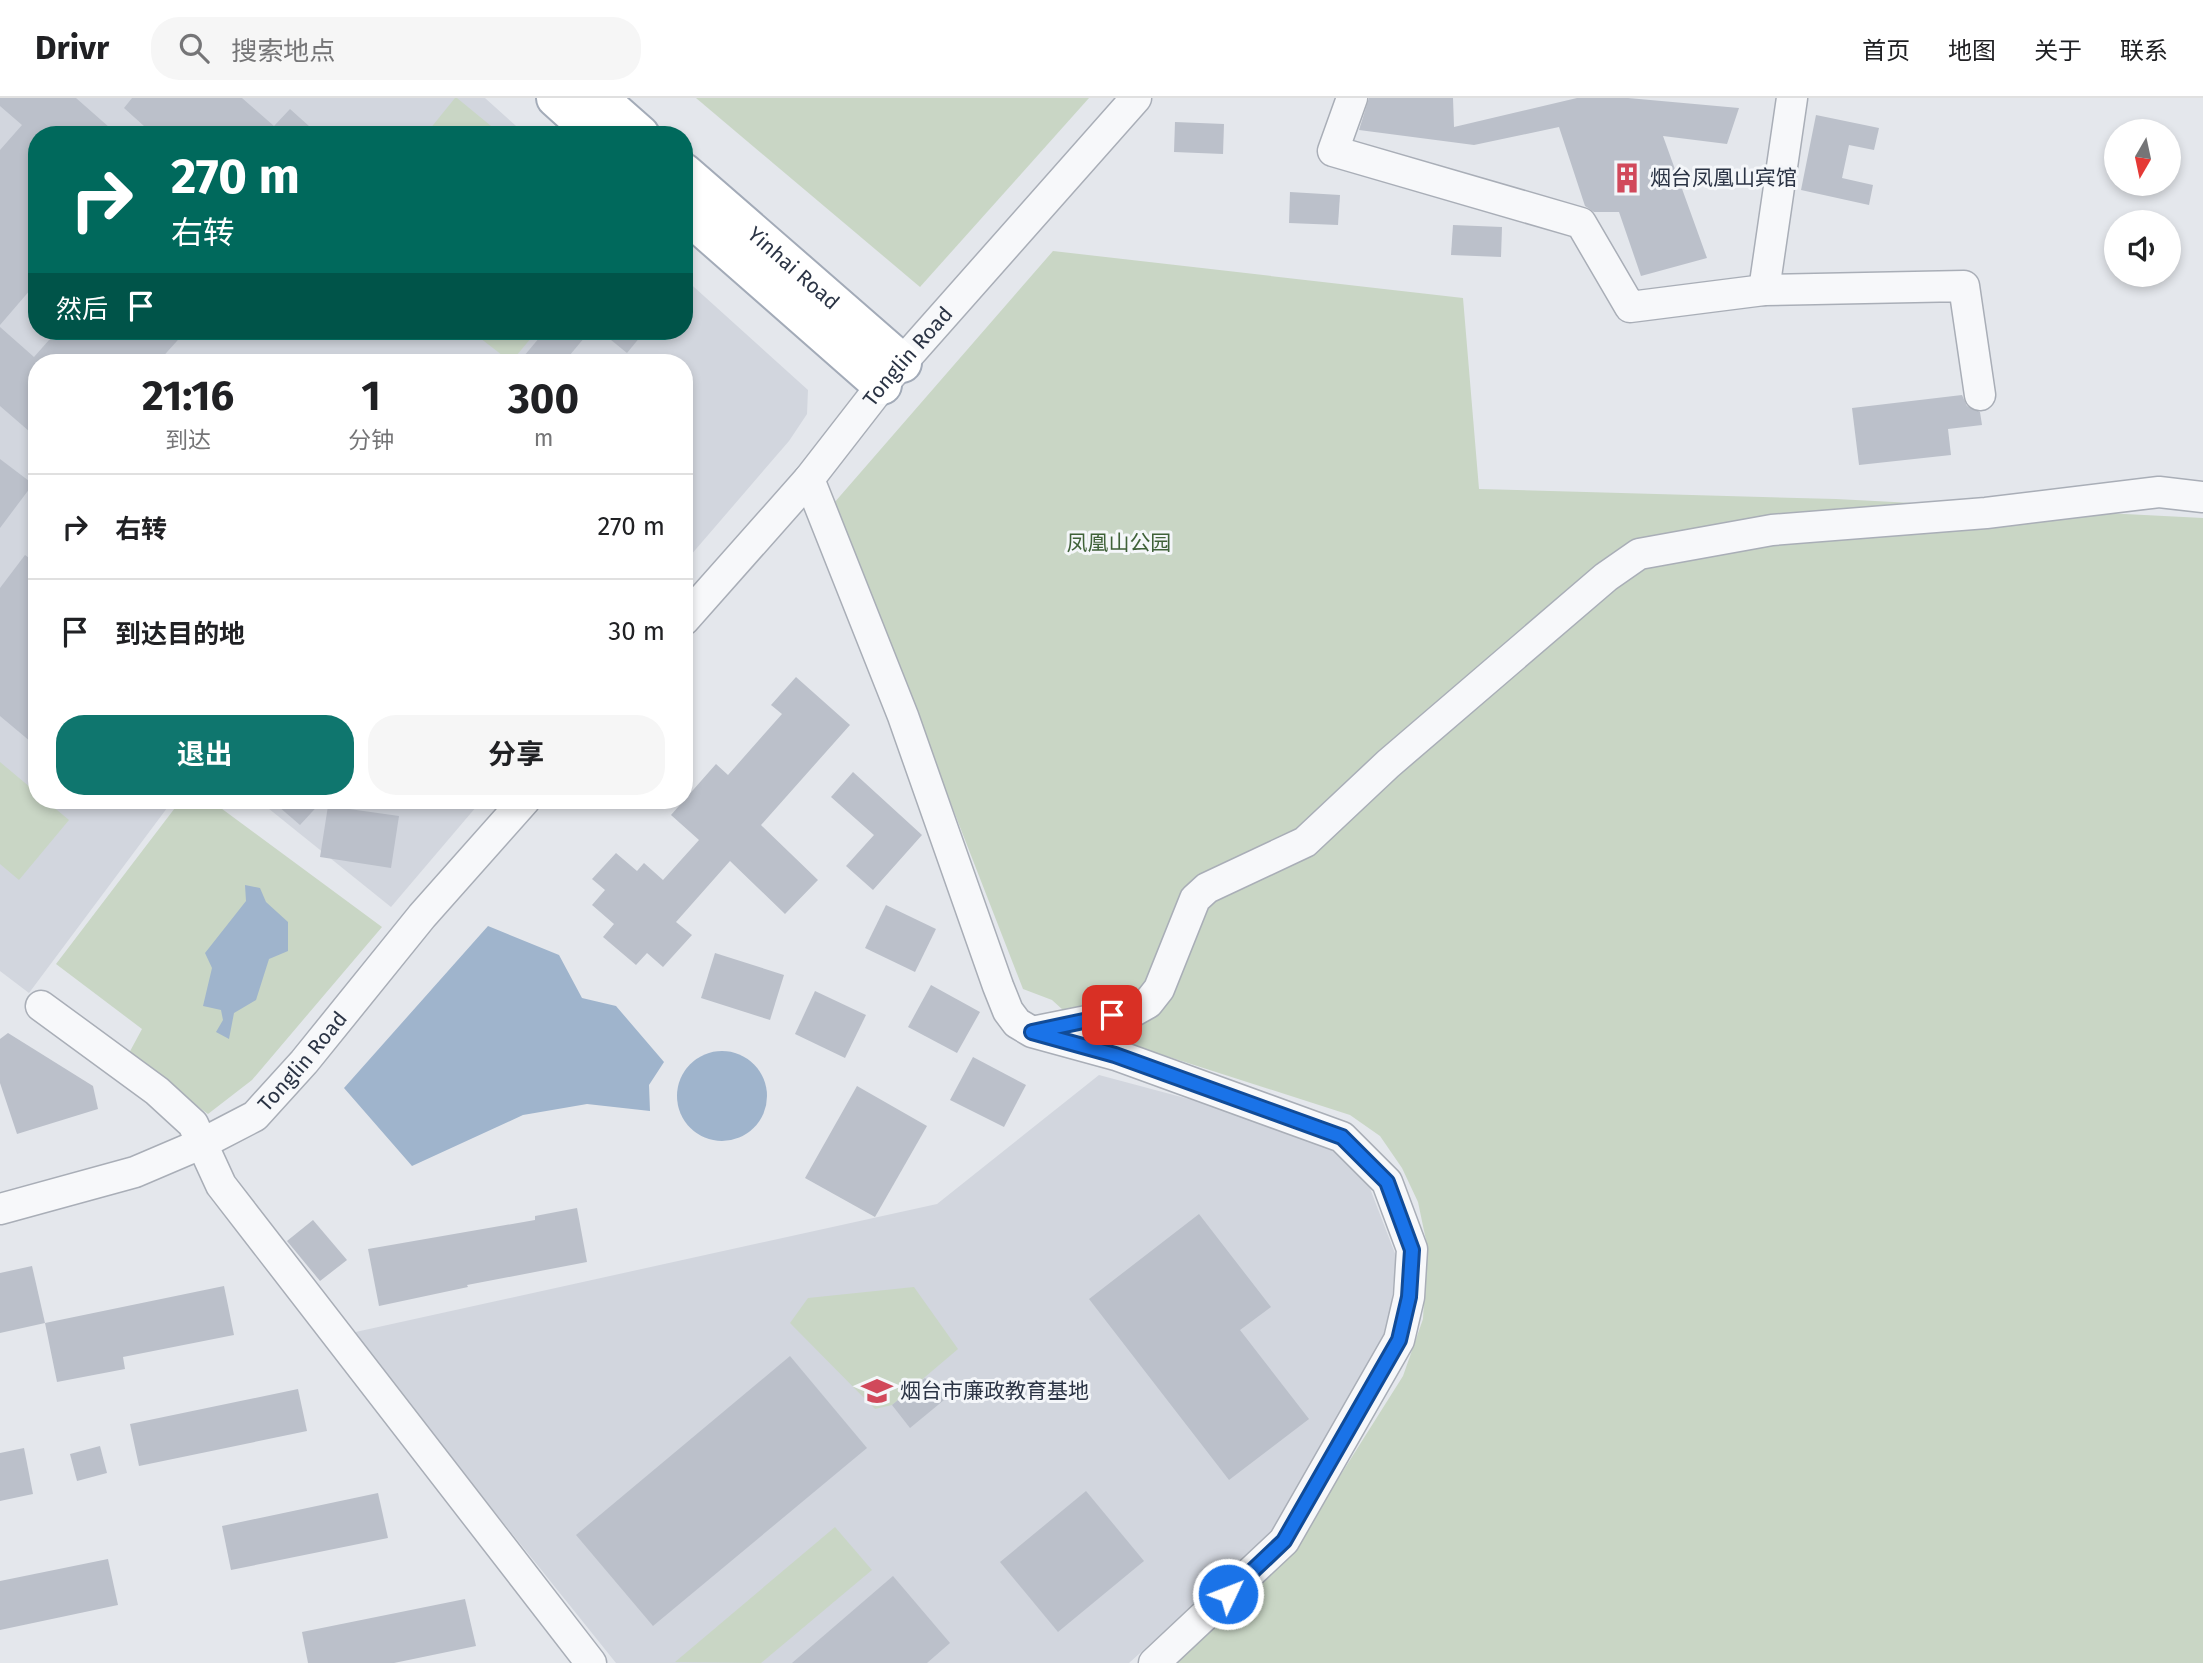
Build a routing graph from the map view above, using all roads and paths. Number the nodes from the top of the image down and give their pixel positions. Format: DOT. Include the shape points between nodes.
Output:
graph roads {
  1 [pos="556,98"];
  2 [pos="598,98"];
  3 [pos="1136,98"];
  4 [pos="1352,98"];
  5 [pos="1791,98"];
  6 [pos="587,126"];
  7 [pos="630,126"];
  8 [pos="693,182"];
  9 [pos="693,218"];
  10 [pos="1764,290"];
  11 [pos="892,374"];
  12 [pos="1980,395"];
  13 [pos="809,479"];
  14 [pos="2203,497"];
  15 [pos="693,610"];
  16 [pos="517,809"];
  17 [pos="41,1006"];
  18 [pos="1032,1032"];
  19 [pos="203,1143"];
  20 [pos="0,1209"];
  21 [pos="591,1663"];
  22 [pos="1154,1663"];
  1 -- 6 [label="main road"];
  2 -- 7 [label="main road"];
  3 -- 11 [label="street, Tonglin Road"];
  4 -- 10 [label="street" via="1333,150 1581,223 1630,307"];
  5 -- 10 [label="street"];
  8 -- 11 [label="main road, Yinhai Road"];
  9 -- 11 [label="main road, Yinhai Road"];
  10 -- 12 [label="street" via="1964,286"];
  11 -- 13 [label="street, Tonglin Road"];
  13 -- 15 [label="street, Tonglin Road"];
  13 -- 18 [label="street" via="903,716 1008,1012"];
  14 -- 18 [label="street" via="2159,492 1986,513 1772,530 1639,554 1430,728 1306,842 1207,888 1195,899 1159,989 1147,1003 1132,1012"];
  16 -- 19 [label="street, Tonglin Road" via="255,1116"];
  17 -- 19 [label="street" via="156,1091 193,1124"];
  18 -- 22 [label="street" via="1115,1055 1342,1137 1387,1182 1412,1250 1409,1297 1399,1340 1284,1541"];
  19 -- 20 [label="street, Tonglin Road" via="135,1172"];
  19 -- 21 [label="street" via="221,1185"];
}
